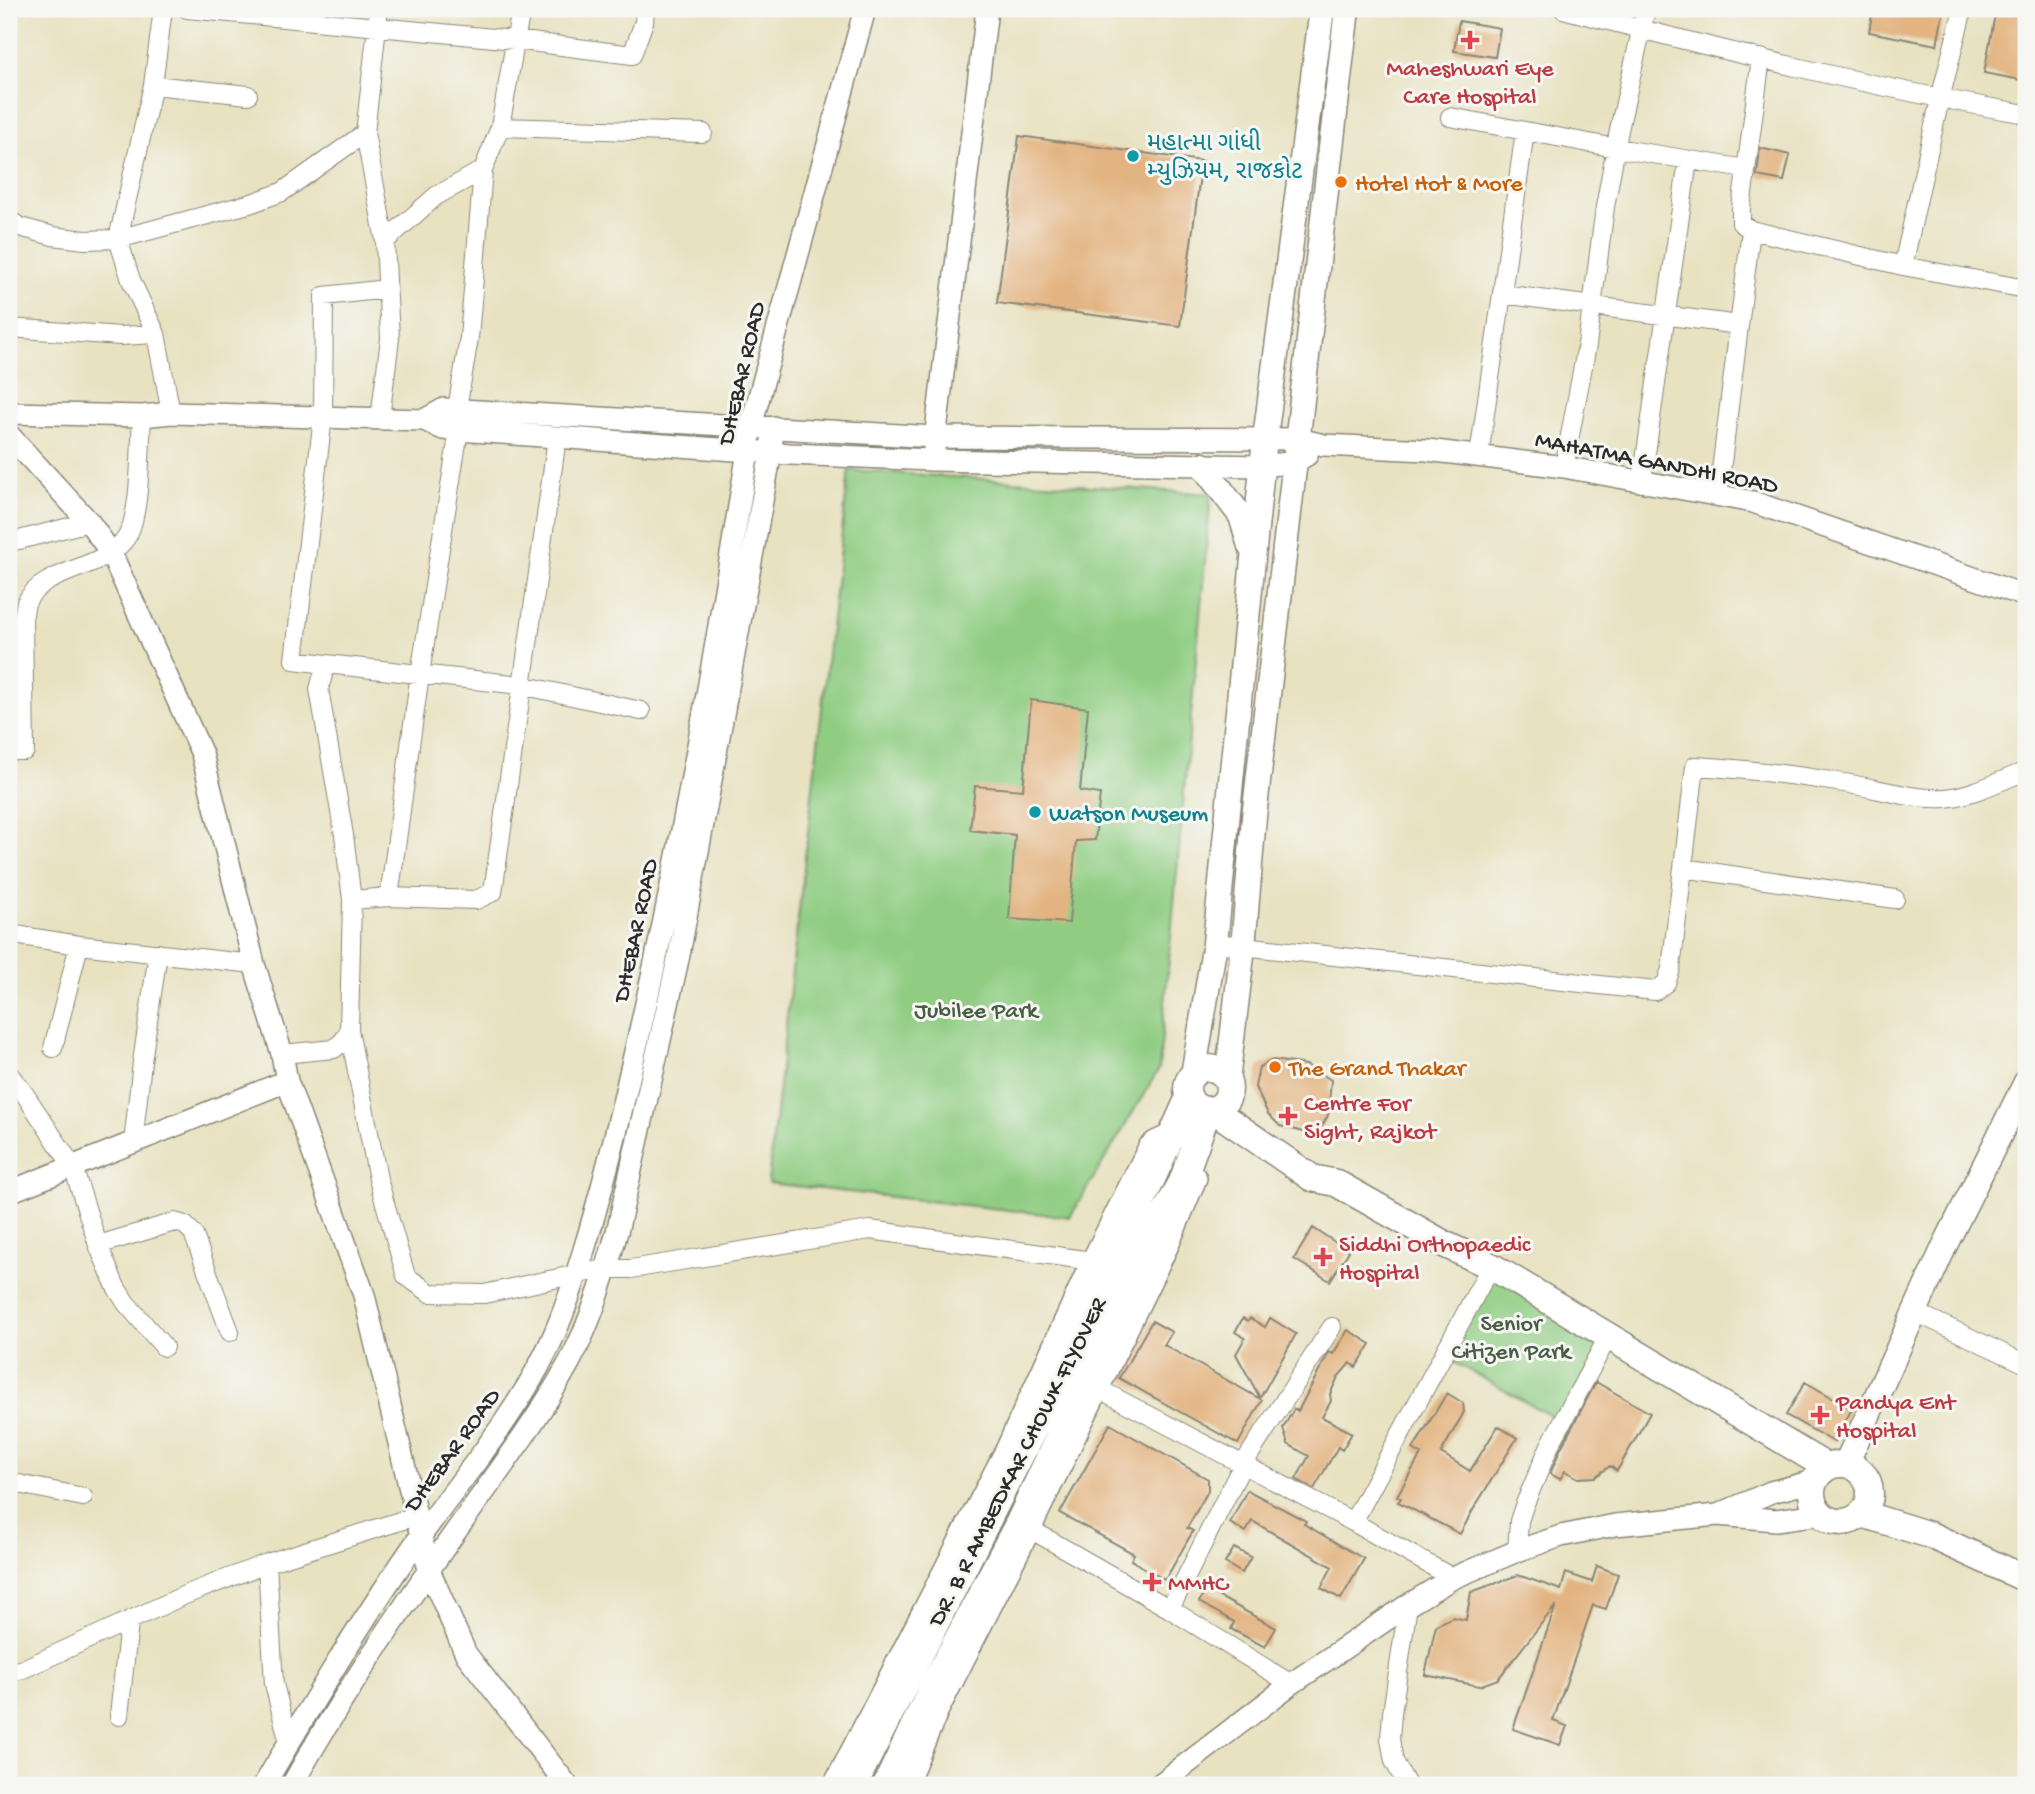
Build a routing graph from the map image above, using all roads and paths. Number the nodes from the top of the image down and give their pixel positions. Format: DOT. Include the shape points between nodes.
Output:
graph roads {
  1 [pos="163,9"];
  2 [pos="187,9"];
  3 [pos="521,9"];
  4 [pos="645,9"];
  5 [pos="865,9"];
  6 [pos="987,9"];
  7 [pos="1322,9"];
  8 [pos="1348,9"];
  9 [pos="1563,9"];
  10 [pos="1646,9"];
  11 [pos="1963,9"];
  12 [pos="378,18"];
  13 [pos="1641,29"];
  14 [pos="515,40"];
  15 [pos="1761,58"];
  16 [pos="153,85"];
  17 [pos="248,96"];
  18 [pos="1940,99"];
  19 [pos="2026,114"];
  20 [pos="1450,117"];
  21 [pos="499,127"];
  22 [pos="1525,131"];
  23 [pos="365,133"];
  24 [pos="703,133"];
  25 [pos="1616,148"];
  26 [pos="1688,160"];
  27 [pos="1746,169"];
  28 [pos="483,170"];
  29 [pos="9,220"];
  30 [pos="1751,230"];
  31 [pos="118,239"];
  32 [pos="385,241"];
  33 [pos="1903,266"];
  34 [pos="387,289"];
  35 [pos="2026,289"];
  36 [pos="1502,294"];
  37 [pos="1592,306"];
  38 [pos="1666,315"];
  39 [pos="1739,325"];
  40 [pos="9,328"];
  41 [pos="156,334"];
  42 [pos="9,413"];
  43 [pos="171,413"];
  44 [pos="142,416"];
  45 [pos="323,417"];
  46 [pos="380,418"];
  47 [pos="458,420"];
  48 [pos="751,426"];
  49 [pos="773,427"];
  50 [pos="9,435"];
  51 [pos="935,437"];
  52 [pos="557,438"];
  53 [pos="1265,439"];
  54 [pos="748,451"];
  55 [pos="1296,451"];
  56 [pos="771,452"];
  57 [pos="1479,456"];
  58 [pos="932,460"];
  59 [pos="1202,465"];
  60 [pos="1262,466"];
  61 [pos="1564,467"];
  62 [pos="1642,481"];
  63 [pos="1718,495"];
  64 [pos="89,522"];
  65 [pos="9,541"];
  66 [pos="111,553"];
  67 [pos="1253,553"];
  68 [pos="2026,596"];
  69 [pos="326,664"];
  70 [pos="420,674"];
  71 [pos="522,685"];
  72 [pos="641,711"];
  73 [pos="9,751"];
  74 [pos="2026,771"];
  75 [pos="1684,868"];
  76 [pos="389,897"];
  77 [pos="1895,899"];
  78 [pos="352,900"];
  79 [pos="9,934"];
  80 [pos="1215,943"];
  81 [pos="79,944"];
  82 [pos="1243,947"];
  83 [pos="158,953"];
  84 [pos="254,964"];
  85 [pos="349,1030"];
  86 [pos="53,1048"];
  87 [pos="282,1054"];
  88 [pos="9,1074"];
  89 [pos="287,1081"];
  90 [pos="2026,1082"];
  91 [pos="1209,1095"];
  92 [pos="1184,1139"];
  93 [pos="133,1143"];
  94 [pos="73,1167"];
  95 [pos="9,1192"];
  96 [pos="98,1245"];
  97 [pos="1092,1261"];
  98 [pos="1491,1266"];
  99 [pos="607,1269"];
  100 [pos="577,1274"];
  101 [pos="1915,1312"];
  102 [pos="1332,1327"];
  103 [pos="230,1332"];
  104 [pos="1609,1335"];
  105 [pos="164,1347"];
  106 [pos="2026,1364"];
  107 [pos="1097,1388"];
  108 [pos="1242,1466"];
  109 [pos="1829,1471"];
  110 [pos="9,1482"];
  111 [pos="1871,1489"];
  112 [pos="83,1497"];
  113 [pos="1820,1514"];
  114 [pos="1862,1514"];
  115 [pos="1718,1515"];
  116 [pos="1353,1522"];
  117 [pos="418,1526"];
  118 [pos="1030,1529"];
  119 [pos="1930,1535"];
  120 [pos="1517,1551"];
  121 [pos="267,1563"];
  122 [pos="429,1570"];
  123 [pos="1453,1578"];
  124 [pos="2026,1578"];
  125 [pos="1408,1605"];
  126 [pos="1170,1609"];
  127 [pos="129,1623"];
  128 [pos="9,1673"];
  129 [pos="1291,1684"];
  130 [pos="119,1716"];
  131 [pos="289,1743"];
  132 [pos="264,1785"];
  133 [pos="292,1785"];
  134 [pos="567,1785"];
  135 [pos="834,1785"];
  136 [pos="853,1785"];
  137 [pos="886,1785"];
  138 [pos="906,1785"];
  139 [pos="1159,1785"];
  140 [pos="1407,1785"];
  1 -- 16 [label="street"];
  2 -- 12 [label="street"];
  3 -- 14 [label="street"];
  4 -- 14 [label="street" via="632,55"];
  5 -- 48 [label="street, DHEBAR ROAD"];
  6 -- 51 [label="street"];
  7 -- 53 [label="main road"];
  8 -- 55 [label="main road"];
  9 -- 13 [label="street"];
  10 -- 13 [label="street"];
  11 -- 18 [label="street"];
  12 -- 14 [label="street"];
  12 -- 23 [label="street"];
  13 -- 15 [label="street"];
  13 -- 25 [label="street"];
  14 -- 21 [label="street"];
  15 -- 18 [label="street"];
  15 -- 27 [label="street"];
  16 -- 17 [label="street"];
  16 -- 31 [label="street"];
  18 -- 19 [label="street"];
  18 -- 33 [label="street"];
  20 -- 22 [label="street"];
  21 -- 24 [label="street"];
  21 -- 28 [label="street"];
  22 -- 25 [label="street"];
  22 -- 36 [label="street"];
  23 -- 31 [label="street" via="282,192"];
  23 -- 32 [label="street"];
  25 -- 26 [label="street"];
  25 -- 37 [label="street"];
  26 -- 27 [label="street"];
  26 -- 38 [label="street"];
  27 -- 30 [label="street" via="1741,223"];
  28 -- 32 [label="street" via="436,195"];
  28 -- 47 [label="street"];
  29 -- 31 [label="street" via="53,236"];
  30 -- 33 [label="street"];
  30 -- 39 [label="street"];
  31 -- 41 [label="street"];
  32 -- 34 [label="street"];
  33 -- 35 [label="street"];
  34 -- 45 [label="street" via="324,296"];
  34 -- 46 [label="street" via="390,338"];
  36 -- 37 [label="street"];
  36 -- 57 [label="street"];
  37 -- 38 [label="street"];
  37 -- 61 [label="street"];
  38 -- 39 [label="street"];
  38 -- 62 [label="street"];
  39 -- 63 [label="street"];
  40 -- 41 [label="street"];
  41 -- 43 [label="street"];
  42 -- 44 [label="street"];
  43 -- 44 [label="street"];
  43 -- 45 [label="street"];
  44 -- 66 [label="street" via="136,513 127,536"];
  45 -- 46 [label="street"];
  45 -- 69 [label="street" via="294,660"];
  46 -- 47 [label="street" via="424,420 444,408"];
  47 -- 48 [label="street, MAHATMA GANDHI ROAD"];
  47 -- 52 [label="street"];
  47 -- 70 [label="street"];
  48 -- 49 [label="street, MAHATMA GANDHI ROAD"];
  48 -- 54 [label="street, DHEBAR ROAD"];
  49 -- 51 [label="street, MAHATMA GANDHI ROAD"];
  49 -- 56 [label="street, DHEBAR ROAD"];
  50 -- 64 [label="street"];
  51 -- 53 [label="street, MAHATMA GANDHI ROAD"];
  51 -- 58 [label="street"];
  52 -- 54 [label="street"];
  52 -- 71 [label="street"];
  53 -- 55 [label="street, MAHATMA GANDHI ROAD"];
  53 -- 60 [label="main road"];
  54 -- 56 [label="street"];
  54 -- 100 [label="street, DHEBAR ROAD" via="659,949 615,1138"];
  55 -- 57 [label="street, MAHATMA GANDHI ROAD" via="1324,445"];
  55 -- 60 [label="street"];
  55 -- 82 [label="main road"];
  56 -- 58 [label="street"];
  56 -- 99 [label="street, DHEBAR ROAD" via="679,955"];
  57 -- 61 [label="street, MAHATMA GANDHI ROAD"];
  58 -- 59 [label="street"];
  59 -- 60 [label="street"];
  59 -- 67 [label="main road" via="1241,516"];
  60 -- 67 [label="main road"];
  61 -- 62 [label="street, MAHATMA GANDHI ROAD"];
  62 -- 63 [label="street, MAHATMA GANDHI ROAD"];
  63 -- 68 [label="street, MAHATMA GANDHI ROAD" via="1754,502"];
  64 -- 65 [label="street"];
  64 -- 66 [label="street"];
  66 -- 73 [label="street" via="43,583 27,603 23,619 25,751"];
  66 -- 84 [label="street" via="202,754"];
  67 -- 80 [label="main road"];
  69 -- 70 [label="street"];
  69 -- 78 [label="street" via="318,689"];
  70 -- 71 [label="street"];
  70 -- 76 [label="street"];
  71 -- 72 [label="street"];
  71 -- 76 [label="street" via="493,892 476,900"];
  74 -- 75 [label="street" via="1946,798 1749,769 1695,766"];
  75 -- 77 [label="street"];
  75 -- 82 [label="street" via="1671,969 1666,984 1655,991"];
  76 -- 78 [label="street"];
  78 -- 85 [label="street"];
  79 -- 81 [label="street"];
  80 -- 82 [label="street"];
  80 -- 91 [label="main road"];
  81 -- 83 [label="street"];
  81 -- 86 [label="street"];
  82 -- 91 [label="main road"];
  83 -- 84 [label="street"];
  83 -- 93 [label="street"];
  84 -- 87 [label="street"];
  85 -- 87 [label="street" via="334,1049"];
  85 -- 100 [label="street" via="378,1179 407,1276 430,1293 484,1294"];
  87 -- 89 [label="street"];
  88 -- 94 [label="street"];
  89 -- 93 [label="street"];
  89 -- 117 [label="street" via="364,1295"];
  90 -- 101 [label="main road"];
  91 -- 92 [label="main road"];
  91 -- 98 [label="main road" via="1312,1178 1336,1183"];
  92 -- 97 [label="street" via="1149,1147"];
  92 -- 107 [label="street" via="1201,1159 1200,1169"];
  92 -- 136 [label="main road, DR. B R AMBEDKAR CHOWK FLYOVER" via="1155,1172 1065,1367"];
  92 -- 137 [label="main road, DR. B R AMBEDKAR CHOWK FLYOVER" via="1182,1182"];
  93 -- 94 [label="street"];
  94 -- 95 [label="street"];
  94 -- 96 [label="street"];
  96 -- 103 [label="street" via="175,1222 185,1225 193,1233"];
  96 -- 105 [label="street" via="126,1303"];
  97 -- 99 [label="street" via="870,1230 631,1269"];
  97 -- 135 [label="street" via="1007,1448"];
  98 -- 104 [label="main road"];
  98 -- 116 [label="street"];
  99 -- 100 [label="street"];
  99 -- 122 [label="street, DHEBAR ROAD" via="588,1322 550,1396"];
  100 -- 117 [label="street, DHEBAR ROAD" via="564,1313 530,1382 501,1426"];
  101 -- 106 [label="street"];
  101 -- 109 [label="main road"];
  102 -- 108 [label="street"];
  104 -- 109 [label="main road"];
  104 -- 120 [label="street" via="1524,1506"];
  107 -- 108 [label="street"];
  107 -- 118 [label="street"];
  108 -- 116 [label="street"];
  108 -- 126 [label="street"];
  109 -- 111 [label="main road" via="1855,1467"];
  109 -- 113 [label="main road" via="1812,1498"];
  109 -- 115 [label="street"];
  110 -- 112 [label="street"];
  111 -- 114 [label="main road"];
  111 -- 119 [label="main road"];
  113 -- 114 [label="main road" via="1846,1523"];
  113 -- 115 [label="street" via="1776,1520"];
  114 -- 119 [label="main road"];
  115 -- 120 [label="street" via="1615,1525"];
  116 -- 123 [label="street"];
  117 -- 121 [label="street"];
  117 -- 122 [label="street"];
  117 -- 131 [label="street, DHEBAR ROAD"];
  118 -- 126 [label="street"];
  118 -- 138 [label="street" via="938,1710"];
  119 -- 124 [label="main road"];
  120 -- 123 [label="street"];
  121 -- 127 [label="street"];
  121 -- 131 [label="street" via="274,1684"];
  122 -- 133 [label="street, DHEBAR ROAD"];
  122 -- 134 [label="street" via="466,1654"];
  123 -- 125 [label="street"];
  125 -- 129 [label="street"];
  125 -- 140 [label="street" via="1390,1739 1394,1762"];
  126 -- 129 [label="street"];
  127 -- 128 [label="street"];
  127 -- 130 [label="street"];
  129 -- 139 [label="street"];
  131 -- 132 [label="street, DHEBAR ROAD"];
}
